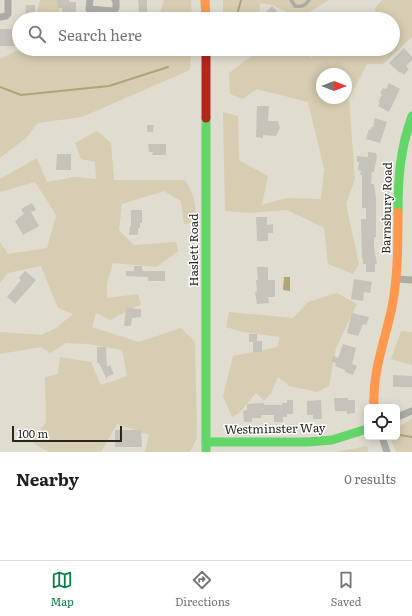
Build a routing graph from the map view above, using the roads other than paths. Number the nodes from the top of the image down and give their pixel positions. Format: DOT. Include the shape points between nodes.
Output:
graph roads {
  1 [pos="8,0"];
  2 [pos="90,0"];
  3 [pos="115,0"];
  4 [pos="206,0"];
  5 [pos="290,0"];
  6 [pos="309,0"];
  7 [pos="206,12"];
  8 [pos="0,17"];
  9 [pos="206,56"];
  10 [pos="412,116"];
  11 [pos="396,279"];
  12 [pos="412,280"];
  13 [pos="374,404"];
  14 [pos="412,411"];
  15 [pos="400,416"];
  16 [pos="364,430"];
  17 [pos="383,440"];
  18 [pos="206,442"];
  19 [pos="206,452"];
  20 [pos="387,452"];
  1 -- 8 [label="street" via="8,14"];
  2 -- 3 [label="street" via="89,9 110,12 116,8"];
  4 -- 7 [label="street"];
  5 -- 6 [label="lane" via="295,6 300,7"];
  9 -- 18 [label="street, Haslett Road"];
  10 -- 11 [label="street, Barnsbury Road" via="405,133 399,162"];
  11 -- 12 [label="street"];
  11 -- 13 [label="street, Barnsbury Road" via="374,376"];
  14 -- 15 [label="street"];
  16 -- 18 [label="street, Westminster Way" via="332,440 308,442"];
  17 -- 20 [label="street"];
  18 -- 19 [label="street, Haslett Road"];
}
